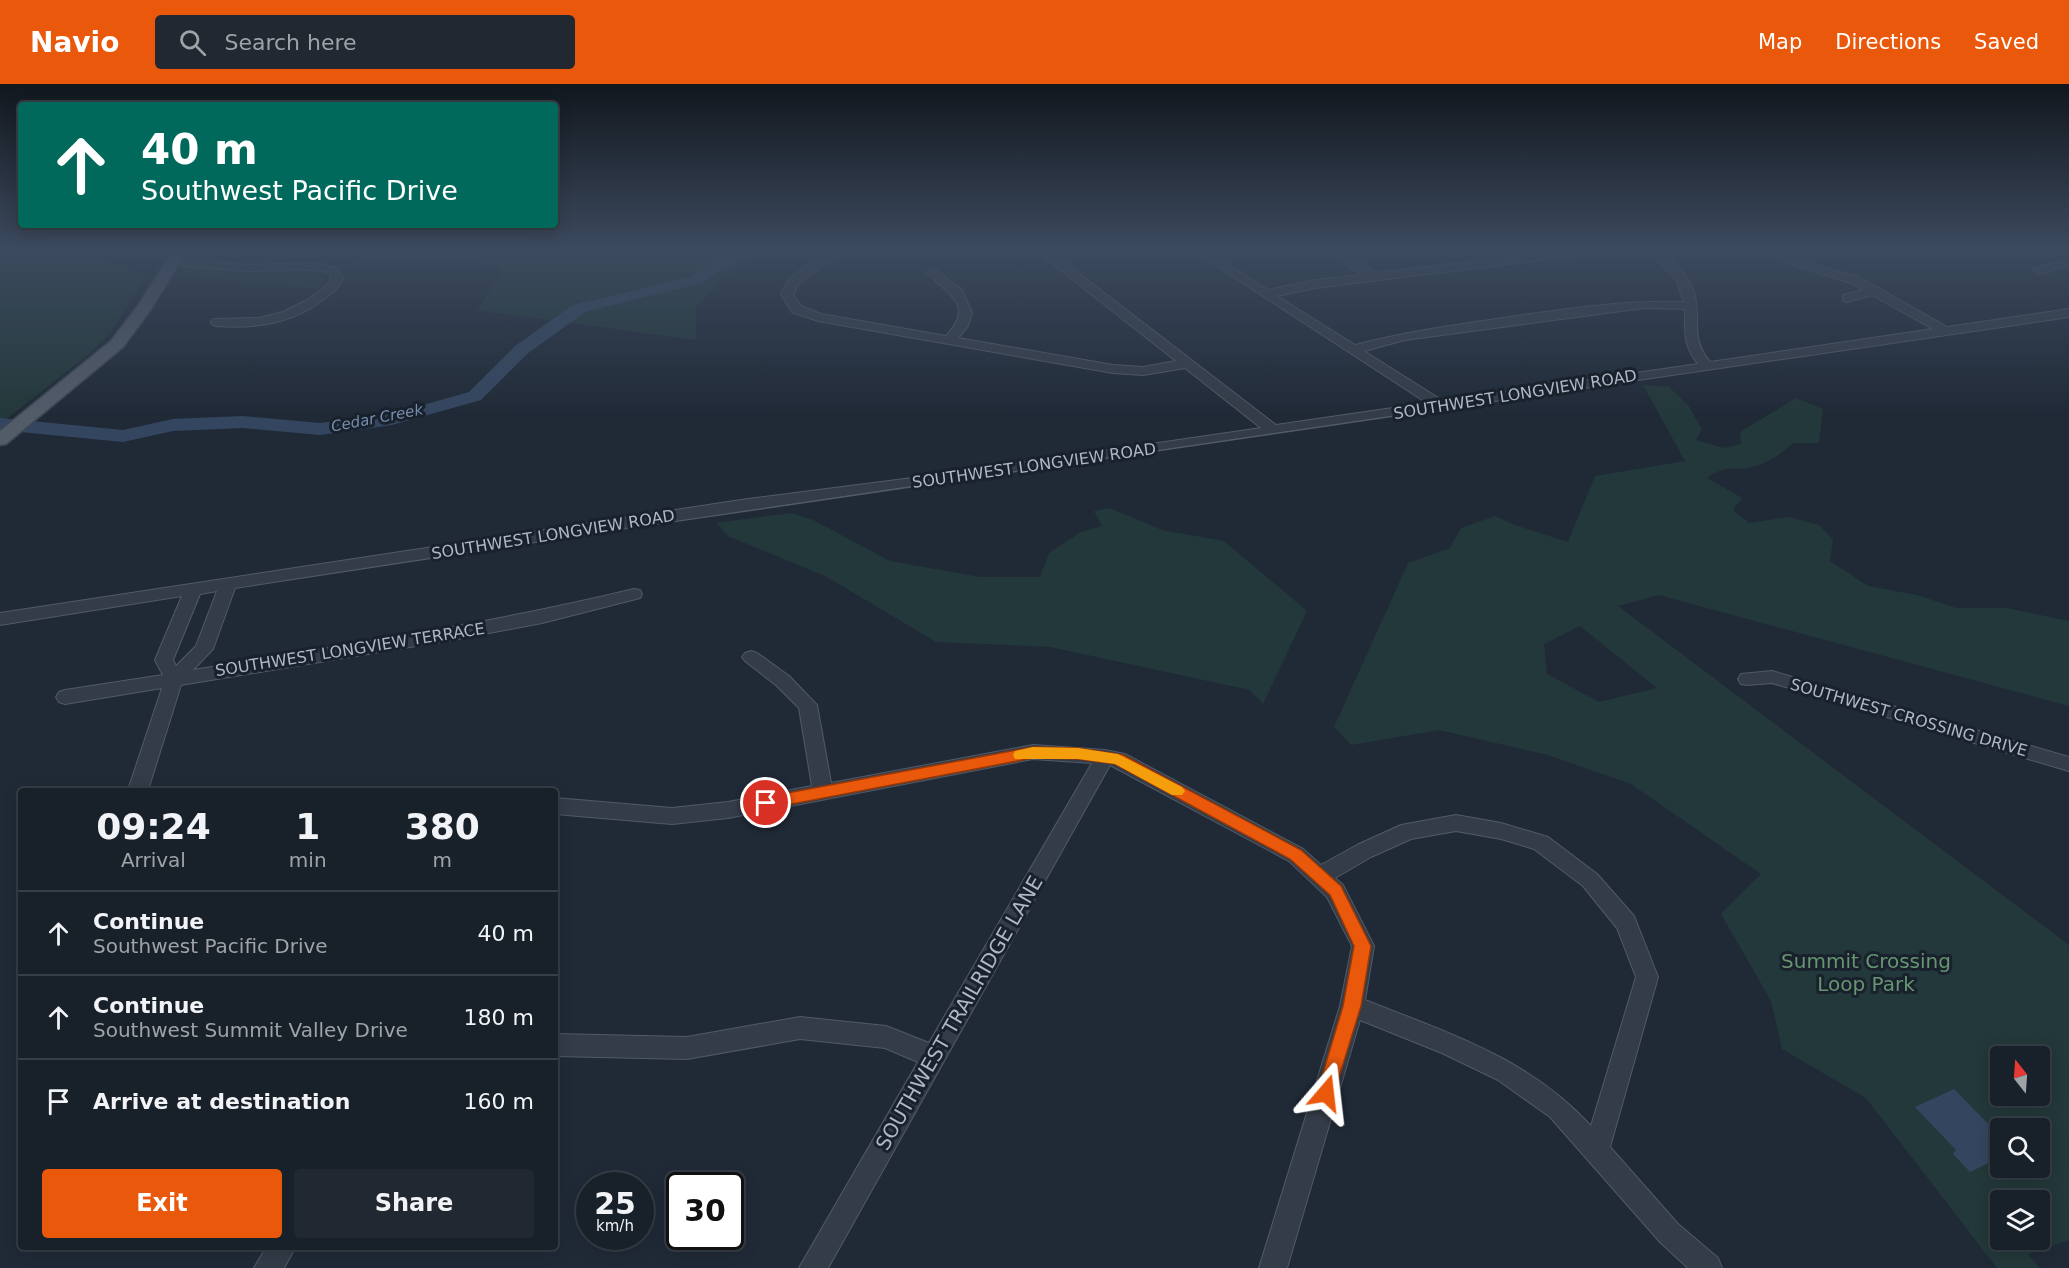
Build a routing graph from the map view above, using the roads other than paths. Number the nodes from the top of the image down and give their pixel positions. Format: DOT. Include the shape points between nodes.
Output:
graph roads {
  1 [pos="144,304"];
  2 [pos="309,304"];
  3 [pos="793,304"];
  4 [pos="963,304"];
  5 [pos="1112,304"];
  6 [pos="1283,304"];
  7 [pos="1642,304"];
  8 [pos="1650,304"];
  9 [pos="1900,304"];
  10 [pos="1691,306"];
  11 [pos="2069,313"];
  12 [pos="217,322"];
  13 [pos="1947,332"];
  14 [pos="949,340"];
  15 [pos="1355,349"];
  16 [pos="1189,363"];
  17 [pos="1707,366"];
  18 [pos="1441,406"];
  19 [pos="1273,430"];
  20 [pos="0,440"];
  21 [pos="228,585"];
  22 [pos="193,590"];
  23 [pos="634,594"];
  24 [pos="0,619"];
  25 [pos="751,657"];
  26 [pos="174,678"];
  27 [pos="1747,679"];
  28 [pos="65,697"];
  29 [pos="1105,758"];
  30 [pos="2069,764"];
  31 [pos="139,788"];
  32 [pos="823,792"];
  33 [pos="558,806"];
  34 [pos="1320,876"];
  35 [pos="1352,1006"];
  36 [pos="558,1045"];
  37 [pos="934,1057"];
  38 [pos="1596,1150"];
  39 [pos="280,1250"];
  40 [pos="268,1268"];
  41 [pos="813,1268"];
  42 [pos="1273,1268"];
  43 [pos="1708,1268"];
  1 -- 20 [label="main road" via="117,344"];
  2 -- 12 [label="street" via="260,321"];
  3 -- 14 [label="street" via="818,317"];
  4 -- 14 [label="street" via="966,313 962,326"];
  5 -- 16 [label="street"];
  6 -- 15 [label="street"];
  7 -- 15 [label="street" via="1405,336"];
  8 -- 10 [label="street"];
  9 -- 13 [label="street"];
  10 -- 17 [label="street" via="1690,343"];
  11 -- 13 [label="street, SOUTHWEST LONGVIEW ROAD"];
  13 -- 17 [label="street, SOUTHWEST LONGVIEW ROAD"];
  14 -- 16 [label="street" via="1113,369 1143,371"];
  15 -- 18 [label="street"];
  16 -- 19 [label="street"];
  17 -- 18 [label="street, SOUTHWEST LONGVIEW ROAD"];
  18 -- 19 [label="street, SOUTHWEST LONGVIEW ROAD"];
  19 -- 21 [label="street, SOUTHWEST LONGVIEW ROAD" via="741,505"];
  21 -- 22 [label="street, SOUTHWEST LONGVIEW ROAD"];
  21 -- 26 [label="street" via="204,649"];
  22 -- 24 [label="street, SOUTHWEST LONGVIEW ROAD"];
  22 -- 26 [label="street" via="164,660"];
  23 -- 26 [label="street, SOUTHWEST LONGVIEW TERRACE" via="458,633"];
  25 -- 32 [label="street" via="808,705"];
  26 -- 28 [label="street, SOUTHWEST LONGVIEW TERRACE"];
  26 -- 31 [label="street"];
  27 -- 30 [label="street, SOUTHWEST CROSSING DRIVE" via="1772,677"];
  29 -- 32 [label="street" via="1033,752"];
  29 -- 34 [label="street" via="1118,759 1296,855"];
  29 -- 37 [label="street, SOUTHWEST TRAILRIDGE LANE"];
  32 -- 33 [label="street" via="672,816"];
  34 -- 35 [label="street" via="1335,891 1363,946"];
  34 -- 38 [label="street" via="1408,831 1456,823 1541,843 1590,880 1626,923 1647,977"];
  35 -- 38 [label="street" via="1507,1072 1559,1109"];
  35 -- 42 [label="street"];
  36 -- 37 [label="street" via="687,1048 800,1028 886,1036"];
  37 -- 41 [label="street, SOUTHWEST TRAILRIDGE LANE"];
  38 -- 43 [label="street" via="1669,1233"];
  39 -- 40 [label="street"];
}
